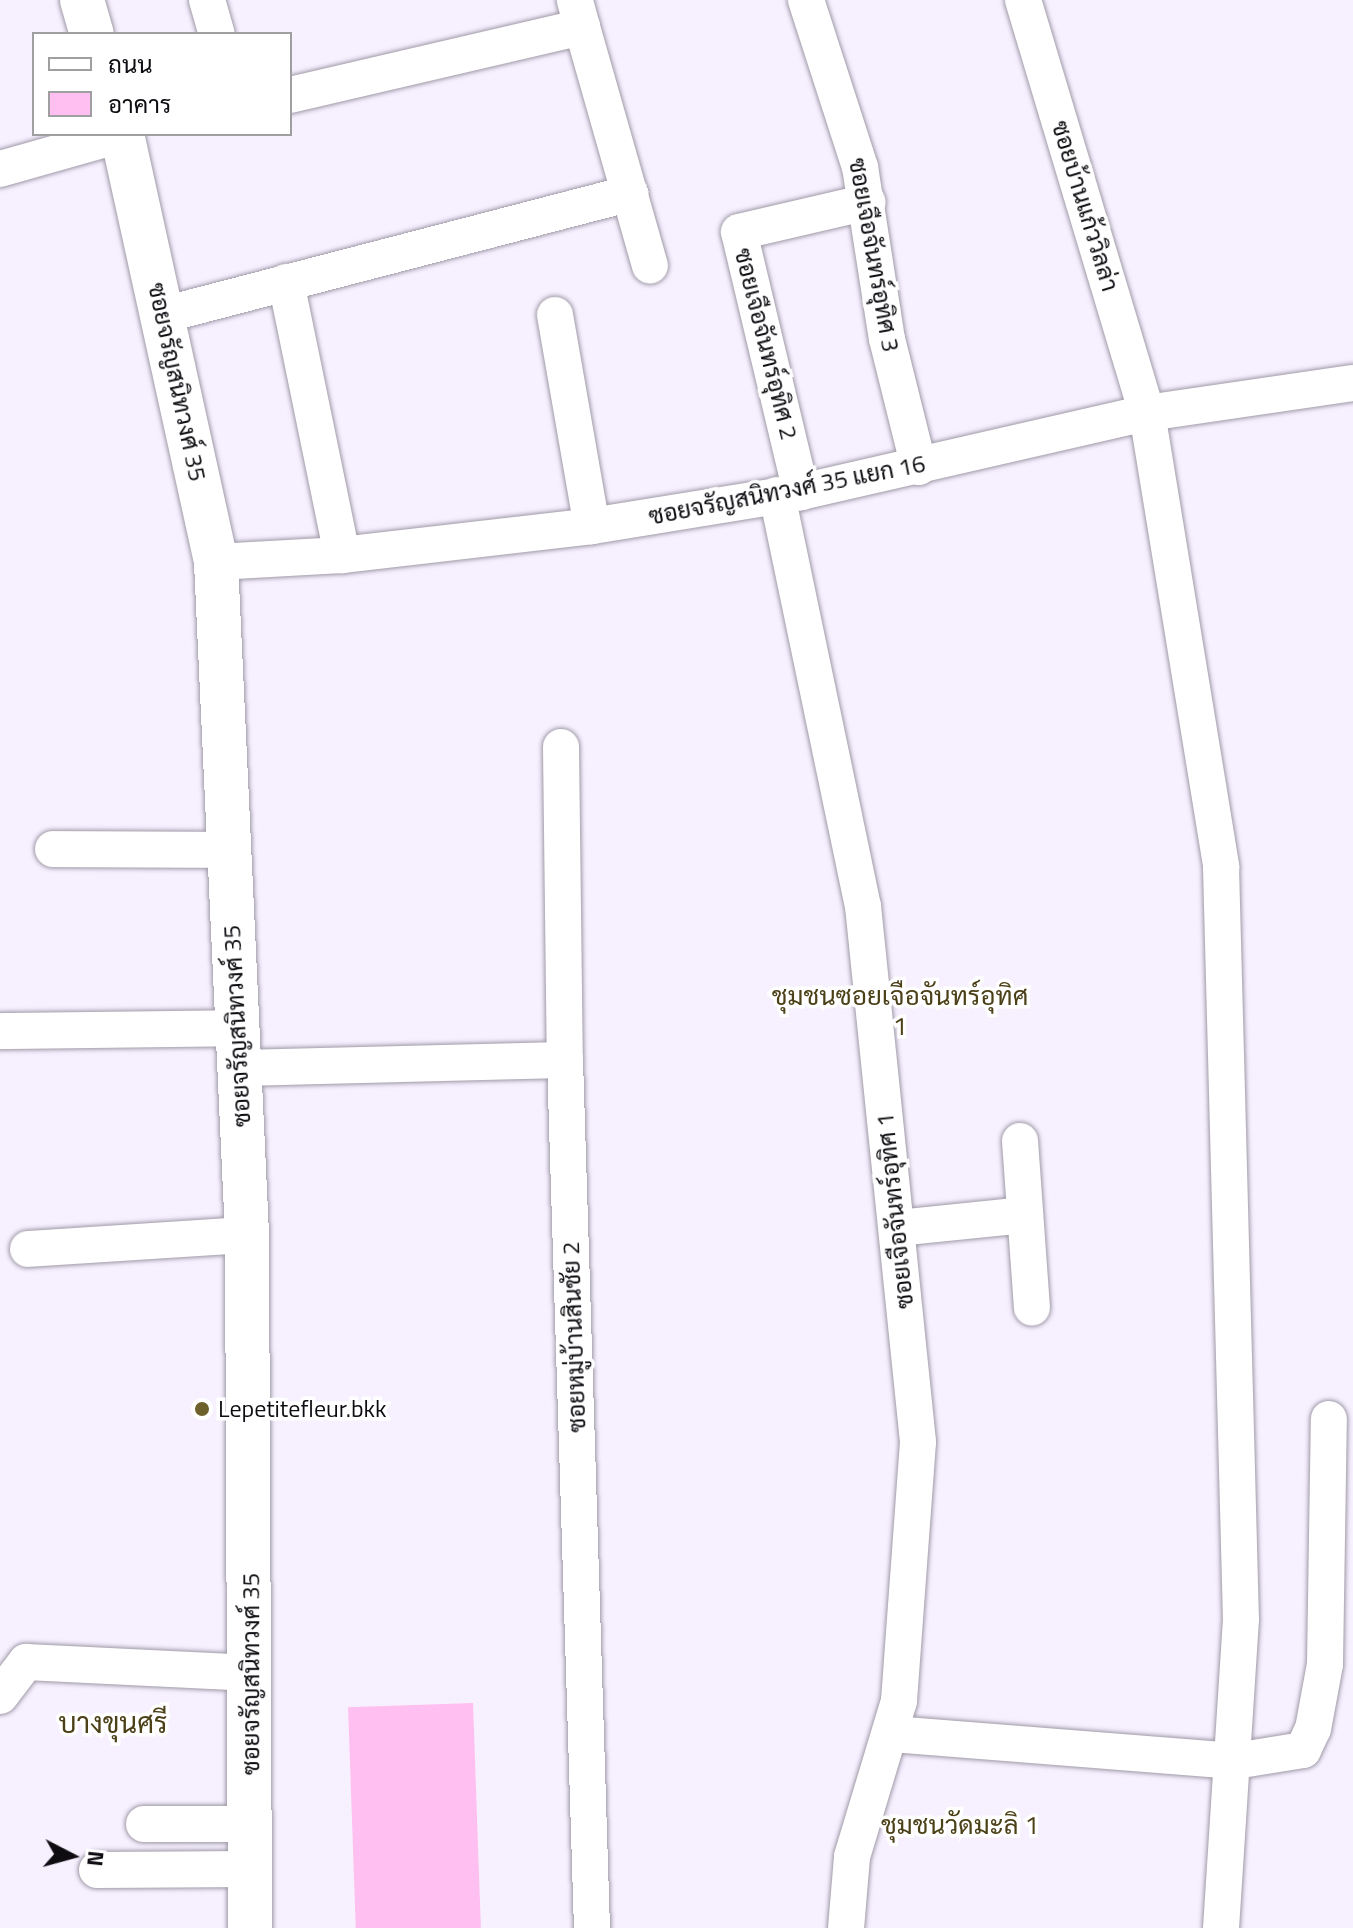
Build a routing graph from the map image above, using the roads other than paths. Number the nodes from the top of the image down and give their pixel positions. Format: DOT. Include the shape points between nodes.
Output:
graph roads {
  1 [pos="82,0"];
  2 [pos="207,0"];
  3 [pos="806,0"];
  4 [pos="1023,0"];
  5 [pos="578,14"];
  6 [pos="91,32"];
  7 [pos="216,32"];
  8 [pos="292,94"];
  9 [pos="116,136"];
  10 [pos="123,136"];
  11 [pos="0,169"];
  12 [pos="630,193"];
  13 [pos="868,202"];
  14 [pos="650,265"];
  15 [pos="286,282"];
  16 [pos="163,315"];
  17 [pos="555,315"];
  18 [pos="1353,383"];
  19 [pos="1147,413"];
  20 [pos="919,467"];
  21 [pos="789,494"];
  22 [pos="592,526"];
  23 [pos="342,555"];
  24 [pos="216,562"];
  25 [pos="561,747"];
  26 [pos="53,849"];
  27 [pos="228,850"];
  28 [pos="0,1031"];
  29 [pos="238,1048"];
  30 [pos="565,1060"];
  31 [pos="1020,1141"];
  32 [pos="1024,1215"];
  33 [pos="897,1228"];
  34 [pos="247,1235"];
  35 [pos="28,1249"];
  36 [pos="1032,1308"];
  37 [pos="1329,1419"];
  38 [pos="253,1673"];
  39 [pos="0,1696"];
  40 [pos="892,1734"];
  41 [pos="1235,1761"];
  42 [pos="144,1824"];
  43 [pos="251,1824"];
  44 [pos="251,1869"];
  45 [pos="97,1870"];
  46 [pos="250,1928"];
  47 [pos="592,1928"];
  48 [pos="846,1928"];
  49 [pos="1221,1928"];
  1 -- 6 [label="street"];
  2 -- 7 [label="street"];
  3 -- 13 [label="street, ซอยเจือจันทร์อุทิศ 3"];
  4 -- 19 [label="street, ซอยบ้านแก้ววิลล่า"];
  5 -- 8 [label="street"];
  5 -- 12 [label="street"];
  9 -- 11 [label="street"];
  10 -- 16 [label="street, ซอยจรัญสนิทวงศ์ 35"];
  12 -- 14 [label="street"];
  12 -- 15 [label="street"];
  13 -- 20 [label="street, ซอยเจือจันทร์อุทิศ 3" via="887,339"];
  13 -- 21 [label="street, ซอยเจือจันทร์อุทิศ 2" via="739,232"];
  15 -- 16 [label="street"];
  15 -- 23 [label="street"];
  16 -- 24 [label="street, ซอยจรัญสนิทวงศ์ 35"];
  17 -- 22 [label="street"];
  18 -- 19 [label="street, ซอยจรัญสนิทวงศ์ 35 แยก 16"];
  19 -- 20 [label="street, ซอยจรัญสนิทวงศ์ 35 แยก 16"];
  19 -- 41 [label="street, ซอยบ้านแก้ววิลล่า" via="1221,867 1241,1619"];
  20 -- 21 [label="street, ซอยจรัญสนิทวงศ์ 35 แยก 16"];
  21 -- 22 [label="street, ซอยจรัญสนิทวงศ์ 35 แยก 16"];
  21 -- 33 [label="street, ซอยเจือจันทร์อุทิศ 1" via="863,906"];
  22 -- 23 [label="street, ซอยจรัญสนิทวงศ์ 35 แยก 16"];
  23 -- 24 [label="street, ซอยจรัญสนิทวงศ์ 35 แยก 16"];
  24 -- 27 [label="street, ซอยจรัญสนิทวงศ์ 35"];
  25 -- 30 [label="street, ซอยหมู่บ้านสินชัย 2"];
  26 -- 27 [label="street"];
  27 -- 29 [label="street, ซอยจรัญสนิทวงศ์ 35"];
  28 -- 29 [label="street"];
  29 -- 30 [label="street"];
  29 -- 34 [label="street, ซอยจรัญสนิทวงศ์ 35"];
  30 -- 47 [label="street, ซอยหมู่บ้านสินชัย 2"];
  31 -- 32 [label="street"];
  32 -- 33 [label="street"];
  32 -- 36 [label="street"];
  33 -- 40 [label="street, ซอยเจือจันทร์อุทิศ 1" via="918,1442"];
  34 -- 35 [label="street"];
  34 -- 38 [label="street, ซอยจรัญสนิทวงศ์ 35"];
  37 -- 41 [label="street" via="1325,1664 1313,1729 1303,1750"];
  38 -- 39 [label="street" via="26,1662"];
  38 -- 43 [label="street, ซอยจรัญสนิทวงศ์ 35"];
  40 -- 41 [label="street"];
  40 -- 48 [label="street, ซอยเจือจันทร์อุทิศ 1" via="852,1857"];
  41 -- 49 [label="street, ซอยบ้านแก้ววิลล่า"];
  42 -- 43 [label="street"];
  43 -- 44 [label="street, ซอยจรัญสนิทวงศ์ 35"];
  44 -- 45 [label="street"];
  44 -- 46 [label="street, ซอยจรัญสนิทวงศ์ 35"];
}
